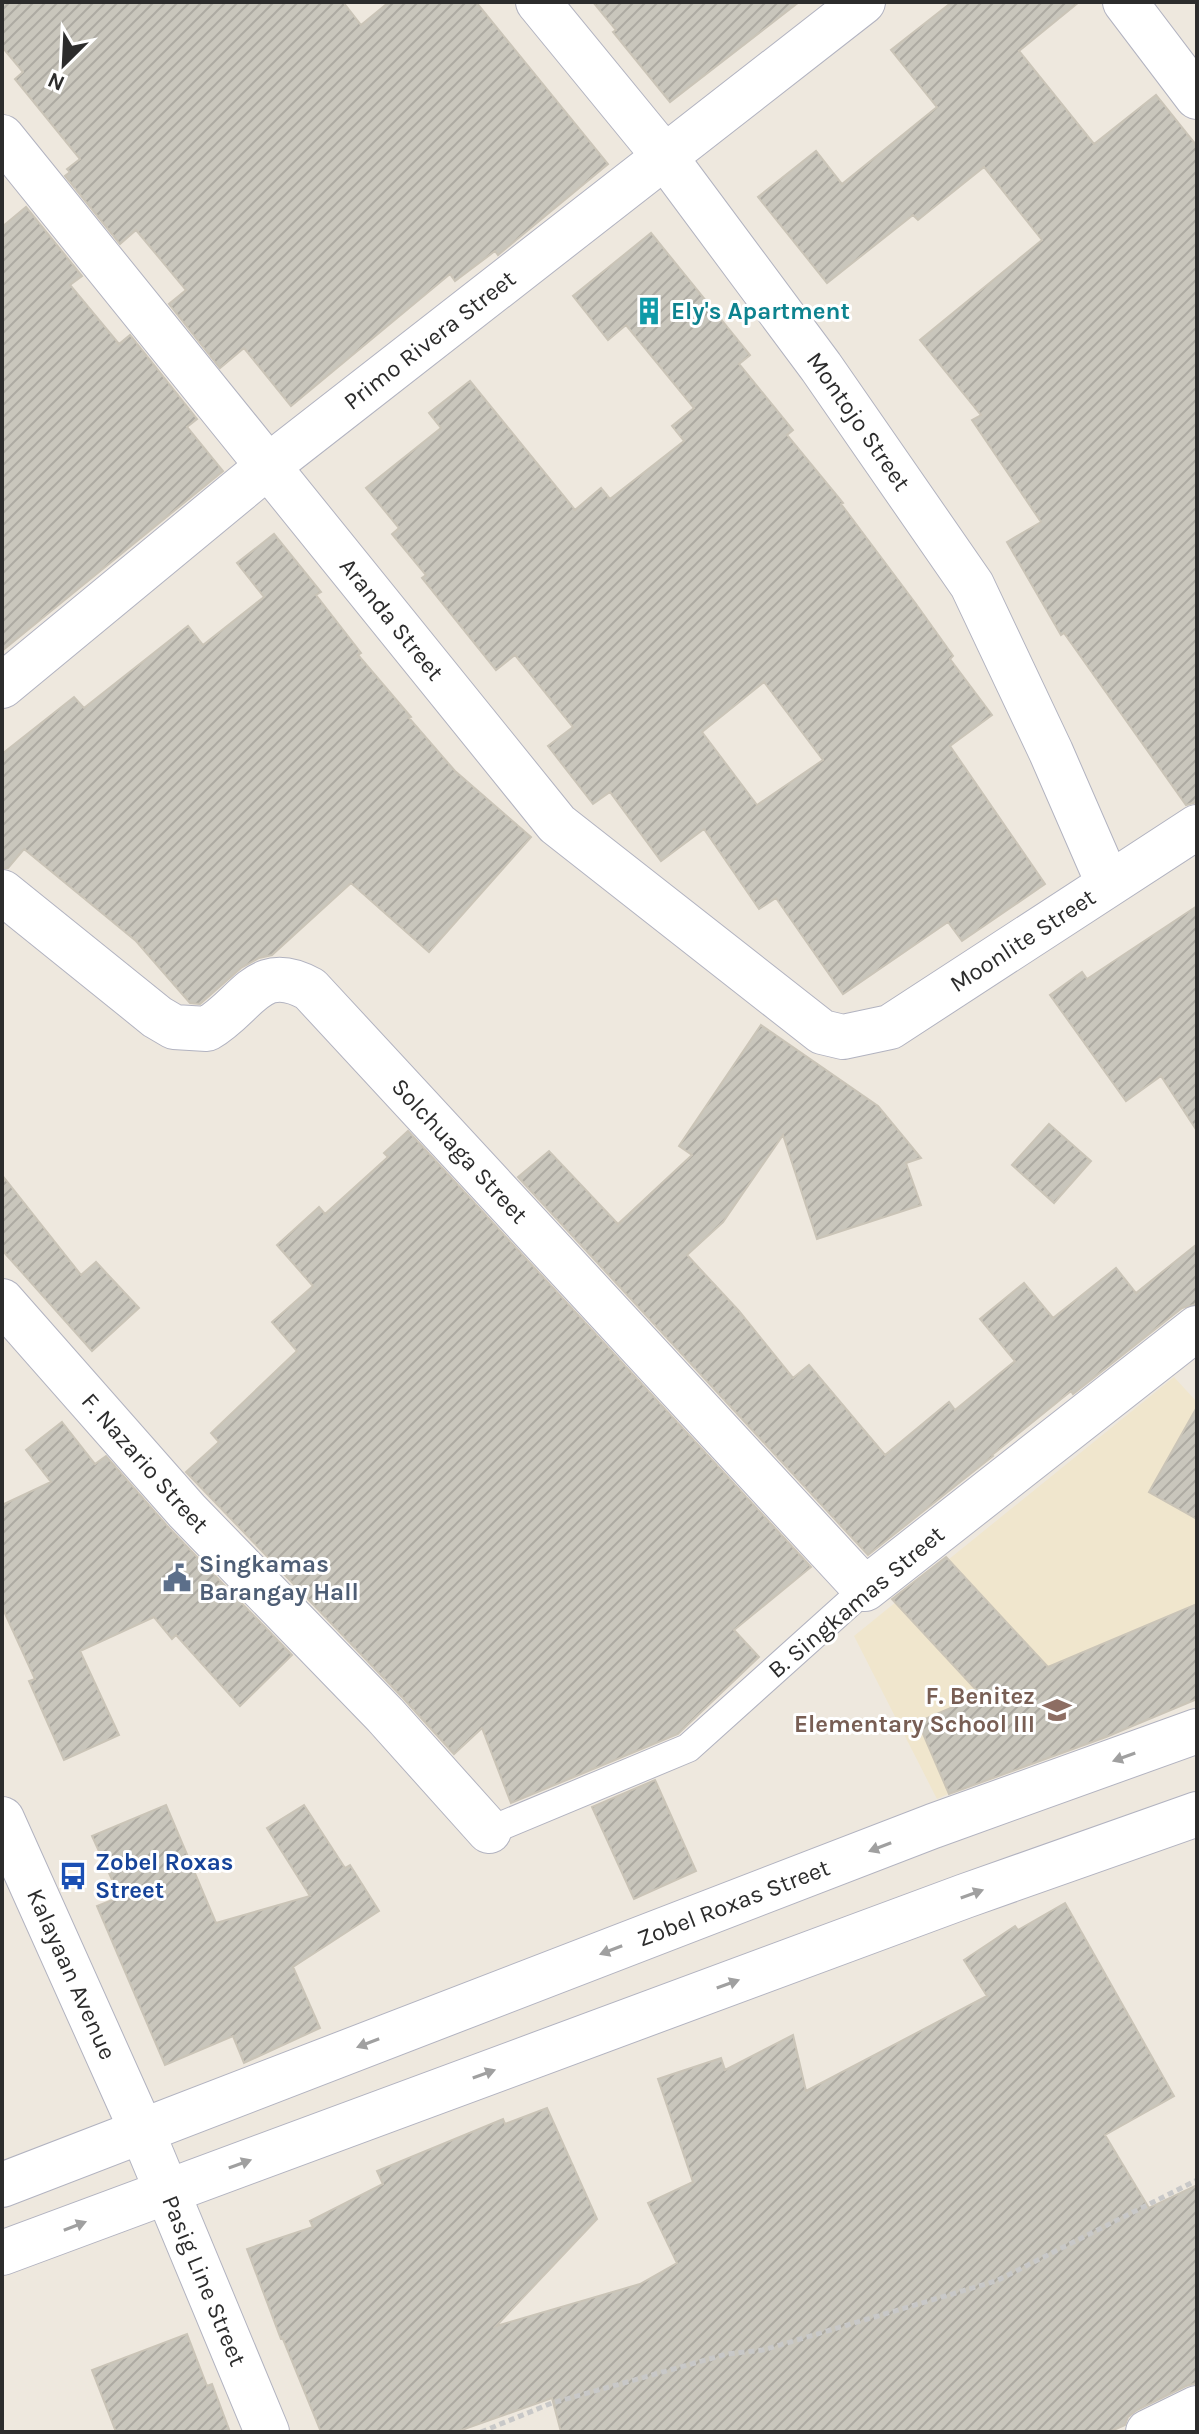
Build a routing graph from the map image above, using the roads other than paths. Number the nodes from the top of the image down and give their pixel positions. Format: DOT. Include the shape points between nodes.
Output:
graph roads {
  1 [pos="538,2"];
  2 [pos="863,2"];
  3 [pos="1125,2"];
  4 [pos="1197,97"];
  5 [pos="8,156"];
  6 [pos="665,157"];
  7 [pos="267,467"];
  8 [pos="2,686"];
  9 [pos="1197,827"];
  10 [pos="1108,883"];
  11 [pos="2,892"];
  12 [pos="843,1037"];
  13 [pos="2,1301"];
  14 [pos="1197,1328"];
  15 [pos="865,1589"];
  16 [pos="1197,1731"];
  17 [pos="1197,1814"];
  18 [pos="2,1819"];
  19 [pos="489,1831"];
  20 [pos="141,2129"];
  21 [pos="2,2185"];
  22 [pos="167,2191"];
  23 [pos="2,2253"];
  24 [pos="1197,2408"];
  25 [pos="267,2432"];
  26 [pos="1148,2432"];
  1 -- 6 [label="street, Montojo Street"];
  2 -- 6 [label="street, Primo Rivera Street"];
  3 -- 4 [label="street"];
  5 -- 7 [label="street, Aranda Street"];
  6 -- 7 [label="street, Primo Rivera Street"];
  6 -- 10 [label="street, Montojo Street" via="821,367 972,585"];
  7 -- 8 [label="street, Primo Rivera Street"];
  7 -- 12 [label="street, Aranda Street" via="557,824 822,1032"];
  9 -- 10 [label="street, Moonlite Street"];
  10 -- 12 [label="street, Moonlite Street" via="890,1027"];
  11 -- 15 [label="street, Solchuaga Street" via="174,1027 207,1029 264,982 278,977 310,989"];
  13 -- 19 [label="street, F. Nazario Street" via="187,1511"];
  14 -- 15 [label="street, B. Singkamas Street"];
  15 -- 19 [label="lane, B. Singkamas Street" via="688,1748"];
  16 -- 20 [label="street, Zobel Roxas Street, one-way" via="933,1826"];
  22 -- 17 [label="street, one-way"];
  18 -- 20 [label="street, Kalayaan Avenue"];
  20 -- 21 [label="street, Zobel Roxas Street"];
  20 -- 22 [label="street, Pasig Line Street"];
  23 -- 22 [label="street, one-way"];
  22 -- 25 [label="street, Pasig Line Street"];
  24 -- 26 [label="street"];
}
